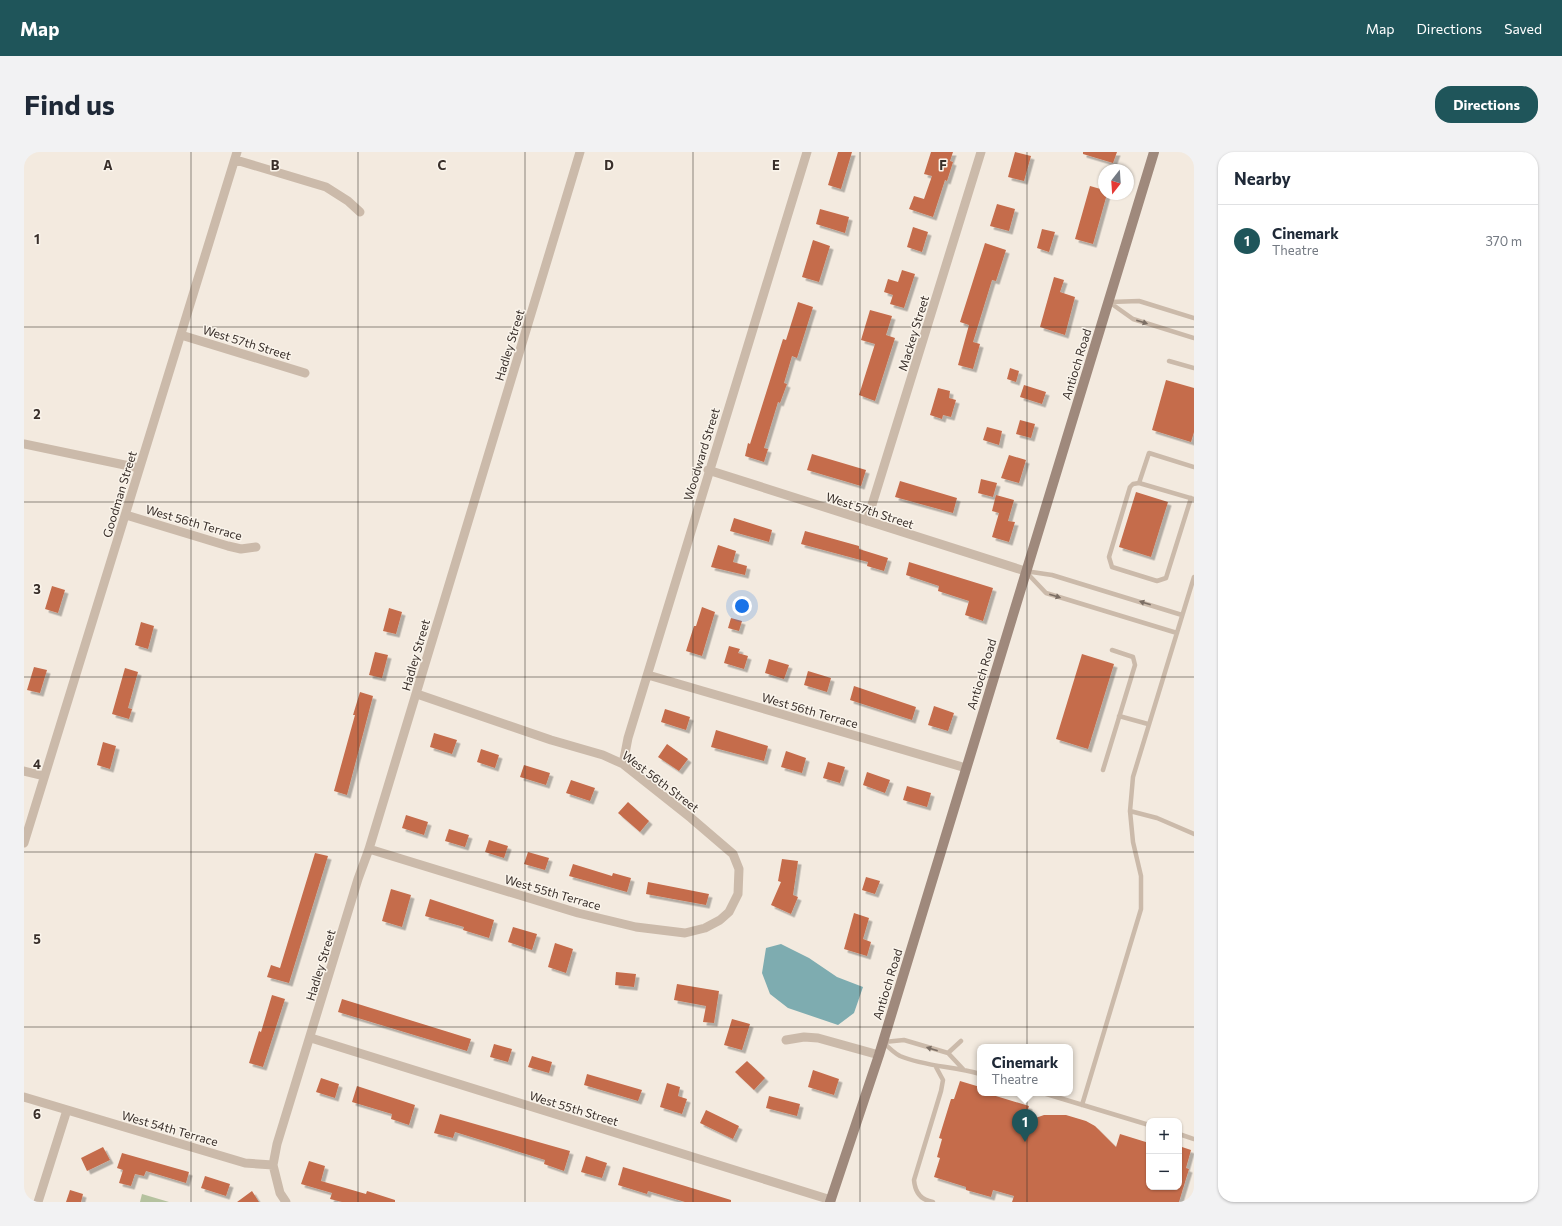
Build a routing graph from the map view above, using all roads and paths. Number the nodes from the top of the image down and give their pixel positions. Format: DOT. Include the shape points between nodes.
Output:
graph roads {
  1 [pos="580,152"];
  2 [pos="807,152"];
  3 [pos="981,152"];
  4 [pos="1154,152"];
  5 [pos="236,156"];
  6 [pos="360,212"];
  7 [pos="1109,302"];
  8 [pos="1194,318"];
  9 [pos="182,335"];
  10 [pos="1194,338"];
  11 [pos="1169,361"];
  12 [pos="1194,368"];
  13 [pos="305,373"];
  14 [pos="24,444"];
  15 [pos="1194,467"];
  16 [pos="139,468"];
  17 [pos="708,470"];
  18 [pos="1139,483"];
  19 [pos="1192,498"];
  20 [pos="126,515"];
  21 [pos="867,521"];
  22 [pos="256,547"];
  23 [pos="1026,571"];
  24 [pos="1194,576"];
  25 [pos="1182,615"];
  26 [pos="1177,633"];
  27 [pos="1112,650"];
  28 [pos="648,675"];
  29 [pos="416,694"];
  30 [pos="1120,716"];
  31 [pos="1148,724"];
  32 [pos="623,764"];
  33 [pos="966,768"];
  34 [pos="1103,770"];
  35 [pos="24,771"];
  36 [pos="44,776"];
  37 [pos="1130,810"];
  38 [pos="1194,834"];
  39 [pos="24,843"];
  40 [pos="369,849"];
  41 [pos="729,912"];
  42 [pos="311,1038"];
  43 [pos="786,1040"];
  44 [pos="962,1041"];
  45 [pos="882,1042"];
  46 [pos="948,1053"];
  47 [pos="879,1055"];
  48 [pos="936,1067"];
  49 [pos="963,1069"];
  50 [pos="977,1073"];
  51 [pos="1052,1096"];
  52 [pos="24,1097"];
  53 [pos="1082,1105"];
  54 [pos="67,1110"];
  55 [pos="1146,1124"];
  56 [pos="1182,1135"];
  57 [pos="1194,1139"];
  58 [pos="273,1165"];
  59 [pos="830,1201"];
  60 [pos="38,1202"];
  61 [pos="286,1202"];
  62 [pos="933,1202"];
  1 -- 29 [label="street, Hadley Street"];
  2 -- 17 [label="street, Woodward Street"];
  3 -- 21 [label="street, Mackey Street"];
  4 -- 7 [label="main road, Antioch Road"];
  5 -- 6 [label="street" via="326,187"];
  5 -- 9 [label="street, Goodman Street"];
  7 -- 8 [label="lane" via="1139,301"];
  7 -- 10 [label="lane, one-way" via="1133,319"];
  7 -- 23 [label="main road, Antioch Road"];
  9 -- 13 [label="street, West 57th Street"];
  9 -- 16 [label="street, Goodman Street"];
  11 -- 12 [label="lane"];
  14 -- 16 [label="street"];
  15 -- 18 [label="lane" via="1149,453"];
  16 -- 20 [label="street, Goodman Street"];
  17 -- 21 [label="street, West 57th Street"];
  17 -- 28 [label="street, Woodward Street"];
  18 -- 19 [label="lane"];
  18 -- 19 [label="lane" via="1130,487 1109,562 1112,567 1158,581 1166,578"];
  20 -- 22 [label="street, West 56th Terrace" via="228,546 241,549"];
  20 -- 36 [label="street, Goodman Street"];
  21 -- 23 [label="street, West 57th Street"];
  25 -- 23 [label="lane, one-way" via="1052,575"];
  23 -- 26 [label="lane, one-way" via="1046,593"];
  23 -- 33 [label="main road, Antioch Road"];
  24 -- 25 [label="lane"];
  25 -- 26 [label="lane"];
  26 -- 31 [label="lane"];
  27 -- 30 [label="lane" via="1134,657 1135,660"];
  28 -- 32 [label="street, Woodward Street" via="628,738"];
  28 -- 33 [label="street, West 56th Terrace"];
  29 -- 32 [label="street, West 56th Street" via="603,755"];
  29 -- 40 [label="street, Hadley Street"];
  30 -- 31 [label="lane"];
  30 -- 34 [label="lane"];
  31 -- 37 [label="lane" via="1133,777"];
  32 -- 41 [label="street, West 56th Street" via="724,844 733,854 739,882 738,894"];
  33 -- 45 [label="main road, Antioch Road"];
  35 -- 36 [label="street"];
  36 -- 39 [label="street, Goodman Street"];
  37 -- 38 [label="lane"];
  37 -- 53 [label="lane" via="1133,842 1141,876 1141,909"];
  40 -- 41 [label="street, West 55th Terrace" via="578,913 636,927 690,932 705,928"];
  40 -- 42 [label="street, Hadley Street"];
  42 -- 58 [label="street, Hadley Street" via="277,1144"];
  42 -- 59 [label="street, West 55th Street"];
  43 -- 47 [label="street" via="818,1038"];
  44 -- 46 [label="lane"];
  46 -- 45 [label="lane, one-way" via="904,1040"];
  45 -- 47 [label="main road, Antioch Road"];
  45 -- 48 [label="lane" via="900,1056"];
  46 -- 49 [label="lane"];
  47 -- 59 [label="main road, Antioch Road"];
  48 -- 49 [label="lane"];
  48 -- 62 [label="lane" via="942,1080 941,1091 914,1180 915,1190 921,1198"];
  49 -- 50 [label="lane"];
  51 -- 53 [label="lane"];
  52 -- 54 [label="street, West 54th Terrace"];
  53 -- 55 [label="lane"];
  54 -- 58 [label="street, West 54th Terrace" via="245,1163"];
  54 -- 60 [label="street"];
  56 -- 57 [label="lane"];
  58 -- 61 [label="street" via="280,1193"];
}
